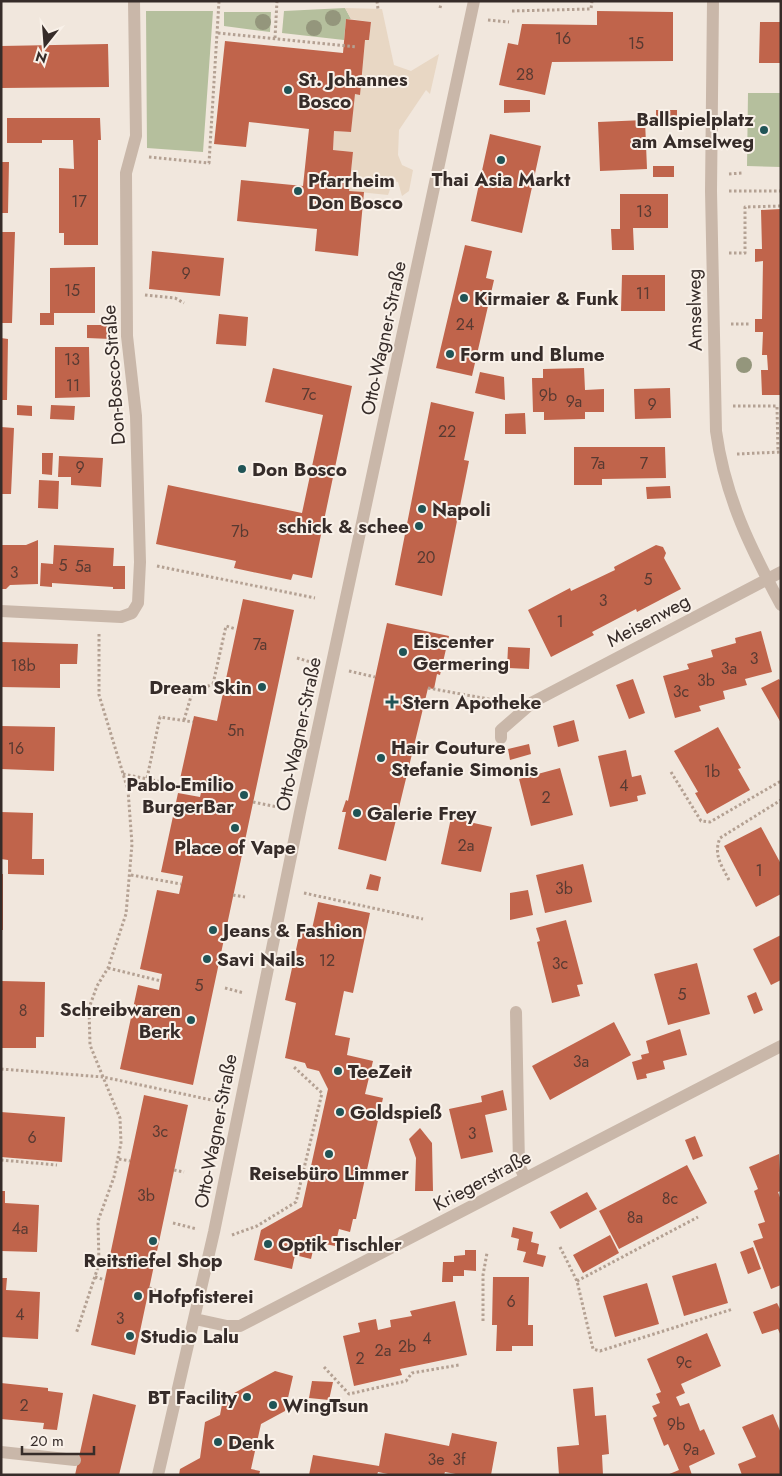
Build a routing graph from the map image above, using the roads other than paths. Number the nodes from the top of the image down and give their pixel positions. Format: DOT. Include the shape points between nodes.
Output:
graph roads {
  1 [pos="134,1"];
  2 [pos="474,1"];
  3 [pos="713,1"];
  4 [pos="781,572"];
  5 [pos="767,578"];
  6 [pos="781,605"];
  7 [pos="1,611"];
  8 [pos="501,738"];
  9 [pos="516,1012"];
  10 [pos="781,1046"];
  11 [pos="525,1178"];
  12 [pos="195,1319"];
  13 [pos="1,1452"];
  14 [pos="75,1460"];
  15 [pos="158,1475"];
  1 -- 7 [label="street, Don-Bosco-Straße" via="136,136 126,173 127,336 136,416 140,562 136,608 121,617"];
  2 -- 12 [label="street, Otto-Wagner-Straße"];
  3 -- 5 [label="street, Amselweg" via="714,406 719,454 734,510"];
  4 -- 5 [label="street, Meisenweg"];
  5 -- 6 [label="street, Amselweg"];
  5 -- 8 [label="street, Meisenweg" via="533,702 501,730"];
  9 -- 11 [label="street" via="519,1165"];
  10 -- 11 [label="street, Kriegerstraße"];
  11 -- 12 [label="street, Kriegerstraße" via="240,1326"];
  12 -- 15 [label="street, Otto-Wagner-Straße"];
  13 -- 14 [label="street"];
}
